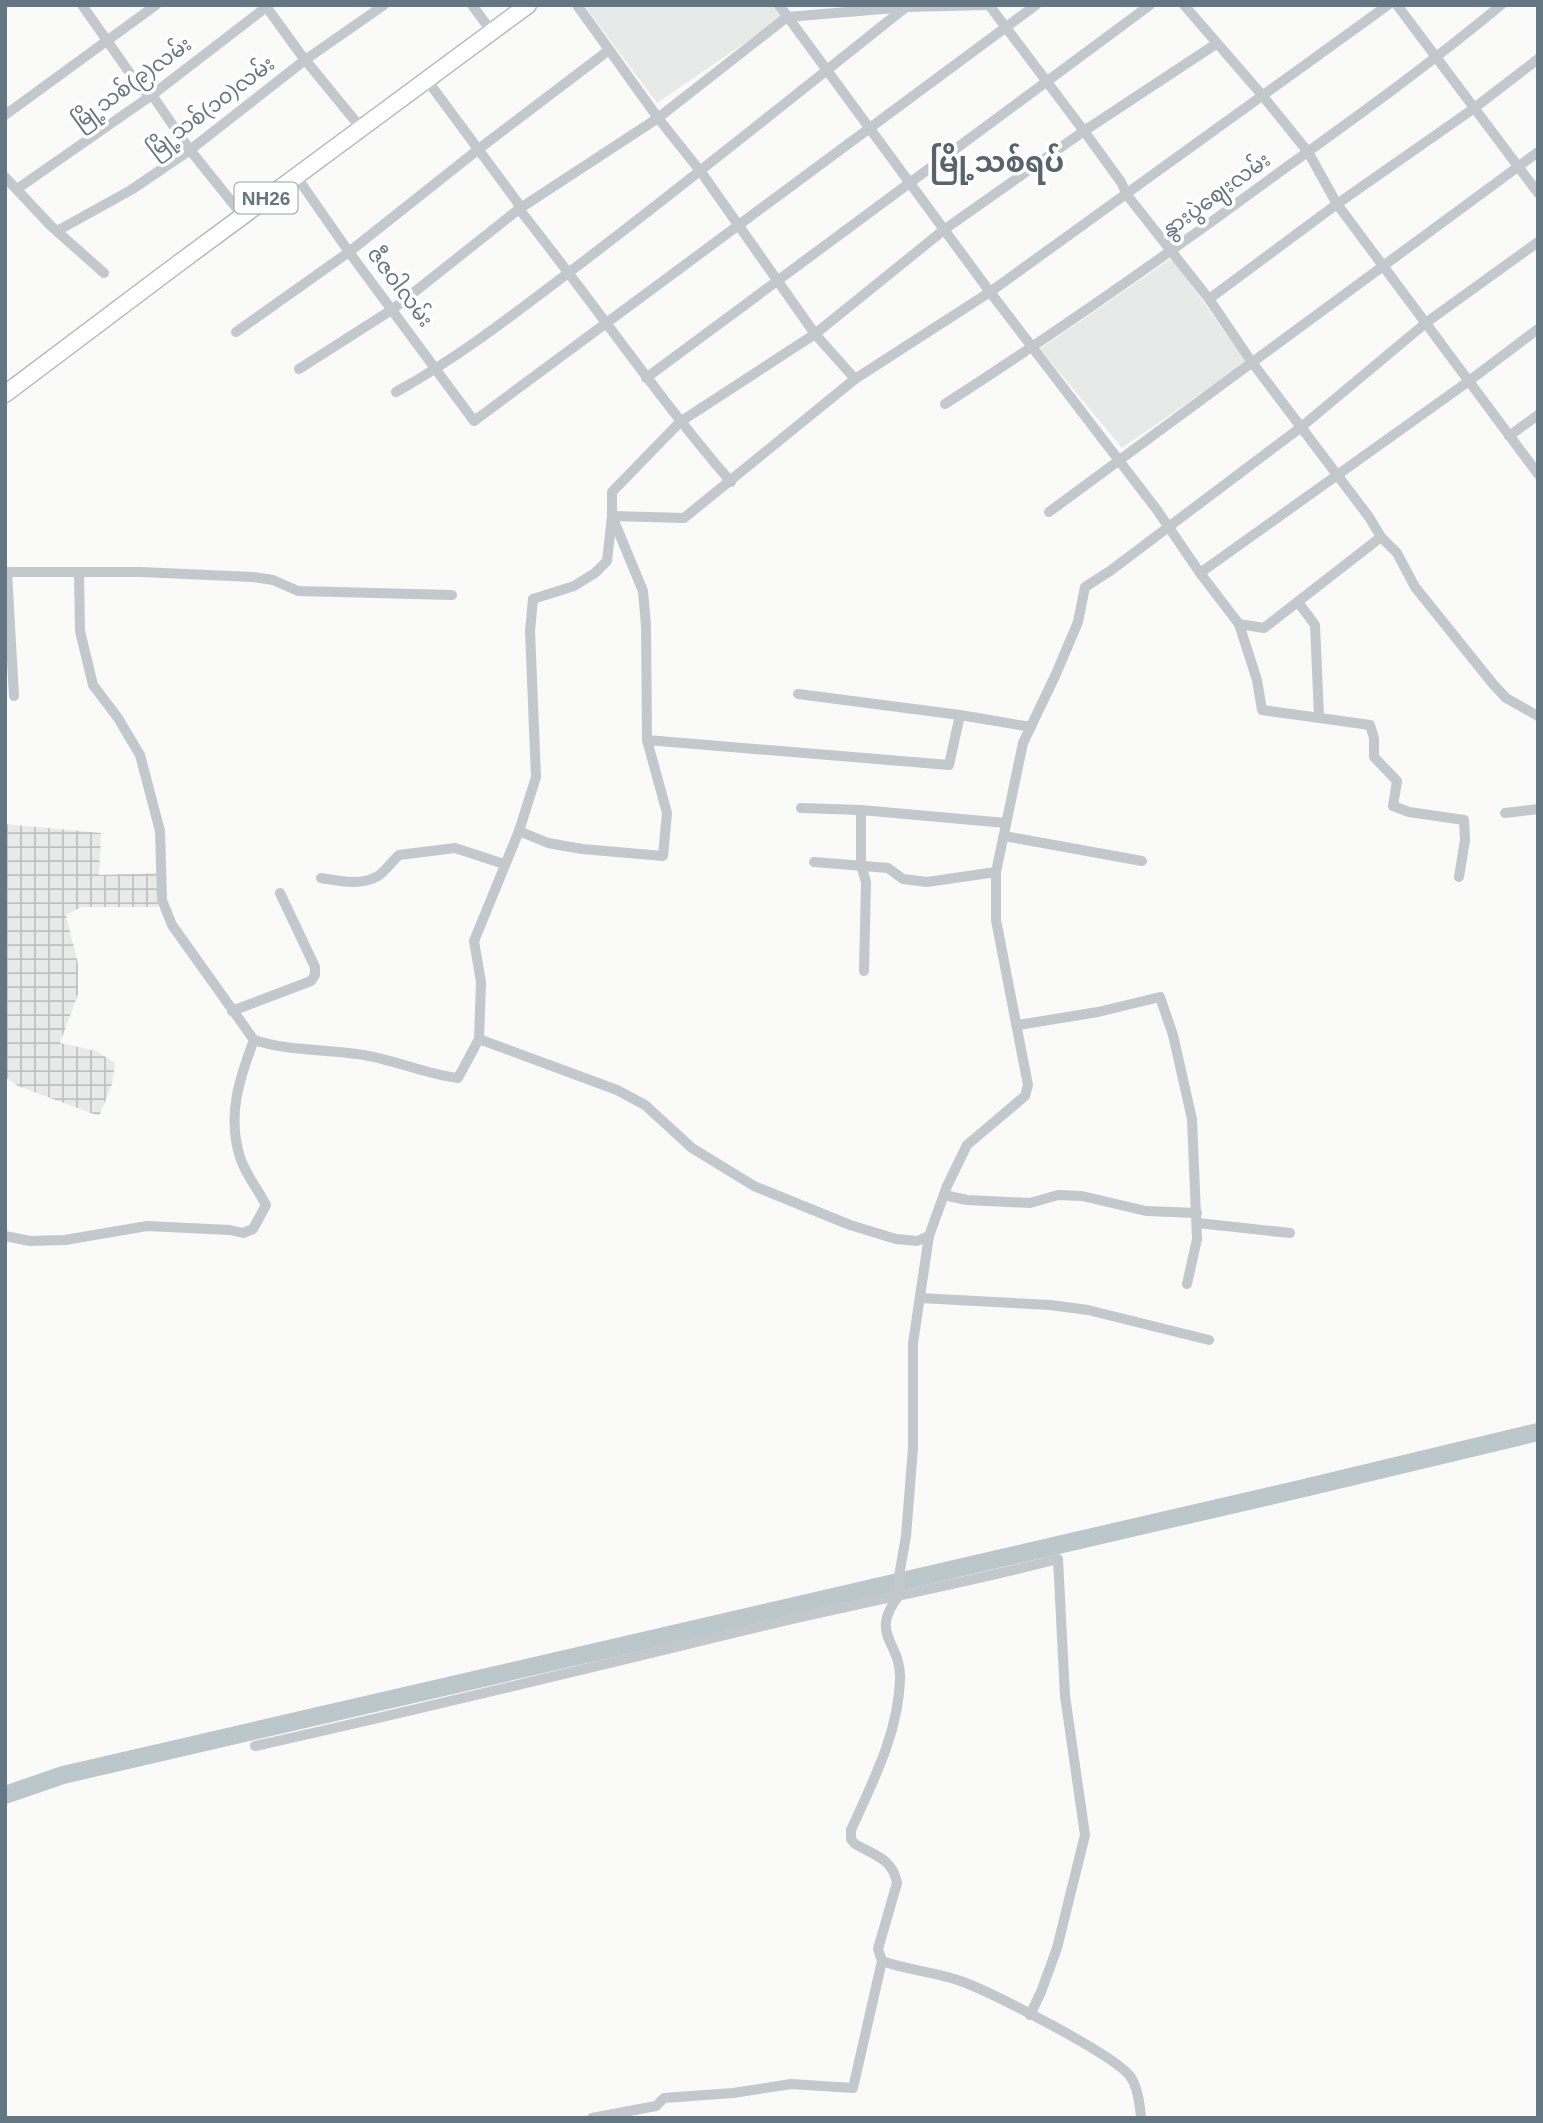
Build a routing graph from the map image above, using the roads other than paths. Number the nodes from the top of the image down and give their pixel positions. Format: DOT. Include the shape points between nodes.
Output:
graph roads {
  1 [pos="82,5"];
  2 [pos="156,5"];
  3 [pos="384,5"];
  4 [pos="472,5"];
  5 [pos="528,5"];
  6 [pos="577,5"];
  7 [pos="779,5"];
  8 [pos="988,5"];
  9 [pos="1037,5"];
  10 [pos="1150,5"];
  11 [pos="1184,5"];
  12 [pos="1388,5"];
  13 [pos="1397,5"];
  14 [pos="1501,5"];
  15 [pos="266,6"];
  16 [pos="907,7"];
  17 [pos="787,17"];
  18 [pos="1005,28"];
  19 [pos="492,32"];
  20 [pos="108,39"];
  21 [pos="1216,44"];
  22 [pos="609,50"];
  23 [pos="1538,59"];
  24 [pos="305,60"];
  25 [pos="1436,60"];
  26 [pos="828,69"];
  27 [pos="427,80"];
  28 [pos="1046,82"];
  29 [pos="1262,94"];
  30 [pos="152,95"];
  31 [pos="1473,109"];
  32 [pos="5,115"];
  33 [pos="658,118"];
  34 [pos="361,128"];
  35 [pos="871,128"];
  36 [pos="1084,131"];
  37 [pos="480,148"];
  38 [pos="190,150"];
  39 [pos="1308,152"];
  40 [pos="1538,152"];
  41 [pos="1517,167"];
  42 [pos="701,172"];
  43 [pos="296,176"];
  44 [pos="5,177"];
  45 [pos="911,183"];
  46 [pos="17,189"];
  47 [pos="1127,194"];
  48 [pos="1538,194"];
  49 [pos="1337,204"];
  50 [pos="519,208"];
  51 [pos="243,216"];
  52 [pos="739,226"];
  53 [pos="945,229"];
  54 [pos="57,231"];
  55 [pos="1538,242"];
  56 [pos="1172,251"];
  57 [pos="349,252"];
  58 [pos="1382,265"];
  59 [pos="569,272"];
  60 [pos="104,274"];
  61 [pos="777,281"];
  62 [pos="990,292"];
  63 [pos="1209,299"];
  64 [pos="393,309"];
  65 [pos="1427,323"];
  66 [pos="606,324"];
  67 [pos="1538,329"];
  68 [pos="236,332"];
  69 [pos="815,334"];
  70 [pos="1033,347"];
  71 [pos="1251,361"];
  72 [pos="299,369"];
  73 [pos="437,369"];
  74 [pos="646,378"];
  75 [pos="855,379"];
  76 [pos="1469,381"];
  77 [pos="396,392"];
  78 [pos="5,394"];
  79 [pos="945,404"];
  80 [pos="1538,415"];
  81 [pos="680,422"];
  82 [pos="1300,428"];
  83 [pos="1509,436"];
  84 [pos="1119,461"];
  85 [pos="1538,474"];
  86 [pos="1338,475"];
  87 [pos="731,482"];
  88 [pos="1049,512"];
  89 [pos="612,516"];
  90 [pos="1167,528"];
  91 [pos="1381,537"];
  92 [pos="6,572"];
  93 [pos="79,572"];
  94 [pos="1200,573"];
  95 [pos="452,595"];
  96 [pos="1298,602"];
  97 [pos="1239,624"];
  98 [pos="798,694"];
  99 [pos="14,696"];
  100 [pos="960,715"];
  101 [pos="1319,716"];
  102 [pos="1538,716"];
  103 [pos="1031,727"];
  104 [pos="647,740"];
  105 [pos="800,807"];
  106 [pos="1538,809"];
  107 [pos="862,810"];
  108 [pos="1505,813"];
  109 [pos="1006,823"];
  110 [pos="519,831"];
  111 [pos="1004,836"];
  112 [pos="1142,861"];
  113 [pos="814,862"];
  114 [pos="504,864"];
  115 [pos="862,865"];
  116 [pos="996,872"];
  117 [pos="1459,877"];
  118 [pos="321,878"];
  119 [pos="280,893"];
  120 [pos="864,971"];
  121 [pos="232,1011"];
  122 [pos="1018,1025"];
  123 [pos="479,1039"];
  124 [pos="254,1040"];
  125 [pos="944,1195"];
  126 [pos="1197,1218"];
  127 [pos="1290,1233"];
  128 [pos="5,1236"];
  129 [pos="929,1236"];
  130 [pos="1187,1284"];
  131 [pos="920,1298"];
  132 [pos="1209,1340"];
  133 [pos="900,1594"];
  134 [pos="255,1746"];
  135 [pos="882,1961"];
  136 [pos="1030,2015"];
  137 [pos="592,2118"];
  138 [pos="1141,2118"];
  1 -- 20 [label="street"];
  2 -- 20 [label="street"];
  3 -- 24 [label="street, မြို့သစ်(၁၀)လမ်း"];
  4 -- 19 [label="street"];
  5 -- 19 [label="highway, NH26"];
  6 -- 22 [label="street"];
  7 -- 17 [label="street"];
  8 -- 16 [label="street"];
  8 -- 18 [label="street"];
  9 -- 18 [label="street"];
  10 -- 28 [label="street"];
  11 -- 21 [label="street"];
  12 -- 29 [label="street"];
  13 -- 25 [label="street"];
  14 -- 25 [label="street, နွားပွဲဈေးလမ်း"];
  15 -- 24 [label="street"];
  15 -- 30 [label="street, မြို့သစ်(၉)လမ်း"];
  16 -- 17 [label="street"];
  16 -- 26 [label="street"];
  17 -- 26 [label="street"];
  17 -- 33 [label="street"];
  18 -- 28 [label="street"];
  18 -- 35 [label="street"];
  19 -- 27 [label="highway, NH26"];
  20 -- 30 [label="street" via="141,89"];
  20 -- 32 [label="street"];
  21 -- 29 [label="street"];
  21 -- 36 [label="street"];
  22 -- 33 [label="street"];
  22 -- 37 [label="street"];
  23 -- 31 [label="street"];
  24 -- 34 [label="street"];
  24 -- 38 [label="street, မြို့သစ်(၁၀)လမ်း"];
  25 -- 31 [label="street"];
  25 -- 39 [label="street, နွားပွဲဈေးလမ်း"];
  26 -- 35 [label="street"];
  26 -- 42 [label="street"];
  27 -- 34 [label="highway, NH26"];
  27 -- 37 [label="street"];
  28 -- 36 [label="street"];
  28 -- 45 [label="street"];
  29 -- 39 [label="street"];
  29 -- 47 [label="street"];
  30 -- 38 [label="street"];
  30 -- 46 [label="street, မြို့သစ်(၉)လမ်း"];
  31 -- 41 [label="street"];
  31 -- 49 [label="street"];
  33 -- 42 [label="street"];
  33 -- 50 [label="street"];
  34 -- 43 [label="highway, NH26"];
  35 -- 45 [label="street"];
  35 -- 52 [label="street"];
  36 -- 47 [label="street"];
  36 -- 53 [label="street"];
  37 -- 50 [label="street"];
  37 -- 57 [label="street"];
  38 -- 51 [label="street"];
  38 -- 54 [label="street, မြို့သစ်(၁၀)လမ်း"];
  39 -- 49 [label="street"];
  39 -- 56 [label="street, နွားပွဲဈေးလမ်း"];
  40 -- 41 [label="street"];
  41 -- 48 [label="street"];
  41 -- 58 [label="street"];
  42 -- 52 [label="street"];
  42 -- 59 [label="street"];
  43 -- 51 [label="highway, NH26"];
  43 -- 57 [label="street, ဇီဇဝါလမ်း"];
  44 -- 46 [label="street"];
  45 -- 53 [label="street"];
  45 -- 61 [label="street"];
  46 -- 54 [label="street"];
  47 -- 56 [label="street"];
  47 -- 62 [label="street"];
  49 -- 58 [label="street"];
  49 -- 63 [label="street"];
  50 -- 59 [label="street"];
  50 -- 64 [label="street"];
  51 -- 78 [label="highway, NH26"];
  52 -- 61 [label="street"];
  52 -- 66 [label="street"];
  53 -- 62 [label="street"];
  53 -- 69 [label="street"];
  54 -- 60 [label="street"];
  55 -- 65 [label="street"];
  56 -- 63 [label="street"];
  56 -- 70 [label="street, နွားပွဲဈေးလမ်း"];
  57 -- 64 [label="street, ဇီဇဝါလမ်း"];
  57 -- 68 [label="street"];
  58 -- 65 [label="street"];
  58 -- 71 [label="street"];
  59 -- 66 [label="street"];
  59 -- 73 [label="street"];
  61 -- 69 [label="street"];
  61 -- 74 [label="street"];
  62 -- 70 [label="street"];
  62 -- 75 [label="street"];
  63 -- 71 [label="street"];
  64 -- 72 [label="street"];
  64 -- 73 [label="street, ဇီဇဝါလမ်း"];
  65 -- 76 [label="street"];
  65 -- 82 [label="street"];
  66 -- 73 [label="street, ဇီဇဝါလမ်း" via="474,421"];
  66 -- 74 [label="street"];
  67 -- 76 [label="street"];
  69 -- 75 [label="street"];
  69 -- 81 [label="street"];
  70 -- 79 [label="street, နွားပွဲဈေးလမ်း"];
  70 -- 84 [label="street"];
  71 -- 82 [label="street"];
  71 -- 84 [label="street"];
  73 -- 77 [label="street"];
  74 -- 81 [label="street"];
  75 -- 87 [label="street"];
  76 -- 83 [label="street"];
  76 -- 86 [label="street"];
  80 -- 83 [label="street"];
  81 -- 87 [label="street"];
  81 -- 89 [label="street" via="612,492"];
  82 -- 86 [label="street"];
  82 -- 90 [label="street"];
  83 -- 85 [label="street"];
  84 -- 88 [label="street"];
  84 -- 90 [label="street"];
  86 -- 91 [label="street"];
  86 -- 94 [label="street"];
  87 -- 89 [label="street" via="684,518"];
  89 -- 104 [label="street" via="643,591"];
  89 -- 110 [label="street" via="607,561 596,573 574,586 533,599 530,631 536,777"];
  90 -- 94 [label="street"];
  90 -- 103 [label="street" via="1085,587 1078,622"];
  91 -- 96 [label="street"];
  91 -- 102 [label="street" via="1493,684 1506,698"];
  92 -- 93 [label="street"];
  92 -- 99 [label="street"];
  93 -- 95 [label="street" via="253,577 298,591"];
  93 -- 121 [label="street" via="80,631 93,685 141,755 160,831 162,900 172,925"];
  94 -- 97 [label="street"];
  96 -- 97 [label="street" via="1264,628"];
  96 -- 101 [label="street" via="1315,625"];
  97 -- 101 [label="street" via="1262,710"];
  98 -- 100 [label="street"];
  100 -- 103 [label="street"];
  100 -- 104 [label="street" via="950,765"];
  101 -- 117 [label="street" via="1370,725 1374,757 1397,781 1393,806 1464,820"];
  103 -- 109 [label="street" via="1023,743"];
  104 -- 110 [label="street" via="667,813 663,856 582,849 548,843"];
  105 -- 107 [label="street"];
  106 -- 108 [label="street"];
  107 -- 109 [label="street"];
  107 -- 115 [label="street"];
  109 -- 111 [label="street"];
  110 -- 114 [label="street"];
  111 -- 112 [label="street"];
  111 -- 116 [label="street"];
  113 -- 115 [label="street"];
  114 -- 118 [label="street" via="455,848 399,855 381,875 369,880 349,883"];
  114 -- 123 [label="street" via="474,941 481,982"];
  115 -- 116 [label="street" via="927,882"];
  115 -- 120 [label="street" via="866,882"];
  116 -- 122 [label="street" via="996,920"];
  119 -- 121 [label="street" via="315,975 311,981"];
  121 -- 124 [label="street"];
  122 -- 125 [label="street" via="1028,1086 1025,1096 967,1145"];
  122 -- 126 [label="street" via="1160,997 1192,1119"];
  123 -- 124 [label="street" via="458,1078 360,1054"];
  123 -- 129 [label="street" via="617,1090 645,1105 692,1148 754,1186 896,1239 917,1241"];
  124 -- 128 [label="street" via="235,1096 234,1124 240,1158 266,1205 253,1229 243,1233 147,1226 65,1240"];
  125 -- 126 [label="street" via="1030,1203 1058,1195 1082,1196"];
  125 -- 129 [label="street"];
  126 -- 127 [label="street"];
  126 -- 130 [label="street"];
  129 -- 131 [label="street"];
  131 -- 132 [label="street" via="1088,1310"];
  131 -- 133 [label="street" via="914,1343 914,1448"];
  133 -- 134 [label="street"];
  133 -- 135 [label="street" via="887,1613 885,1634 900,1676 894,1727 851,1830 855,1844 895,1872 897,1883 878,1949"];
  133 -- 136 [label="street" via="1058,1559 1065,1696 1085,1835 1057,1948"];
  135 -- 136 [label="street" via="966,1983"];
  135 -- 137 [label="street" via="853,2088 791,2084 664,2098 656,2106"];
  136 -- 138 [label="street" via="1122,2068 1136,2090"];
}
